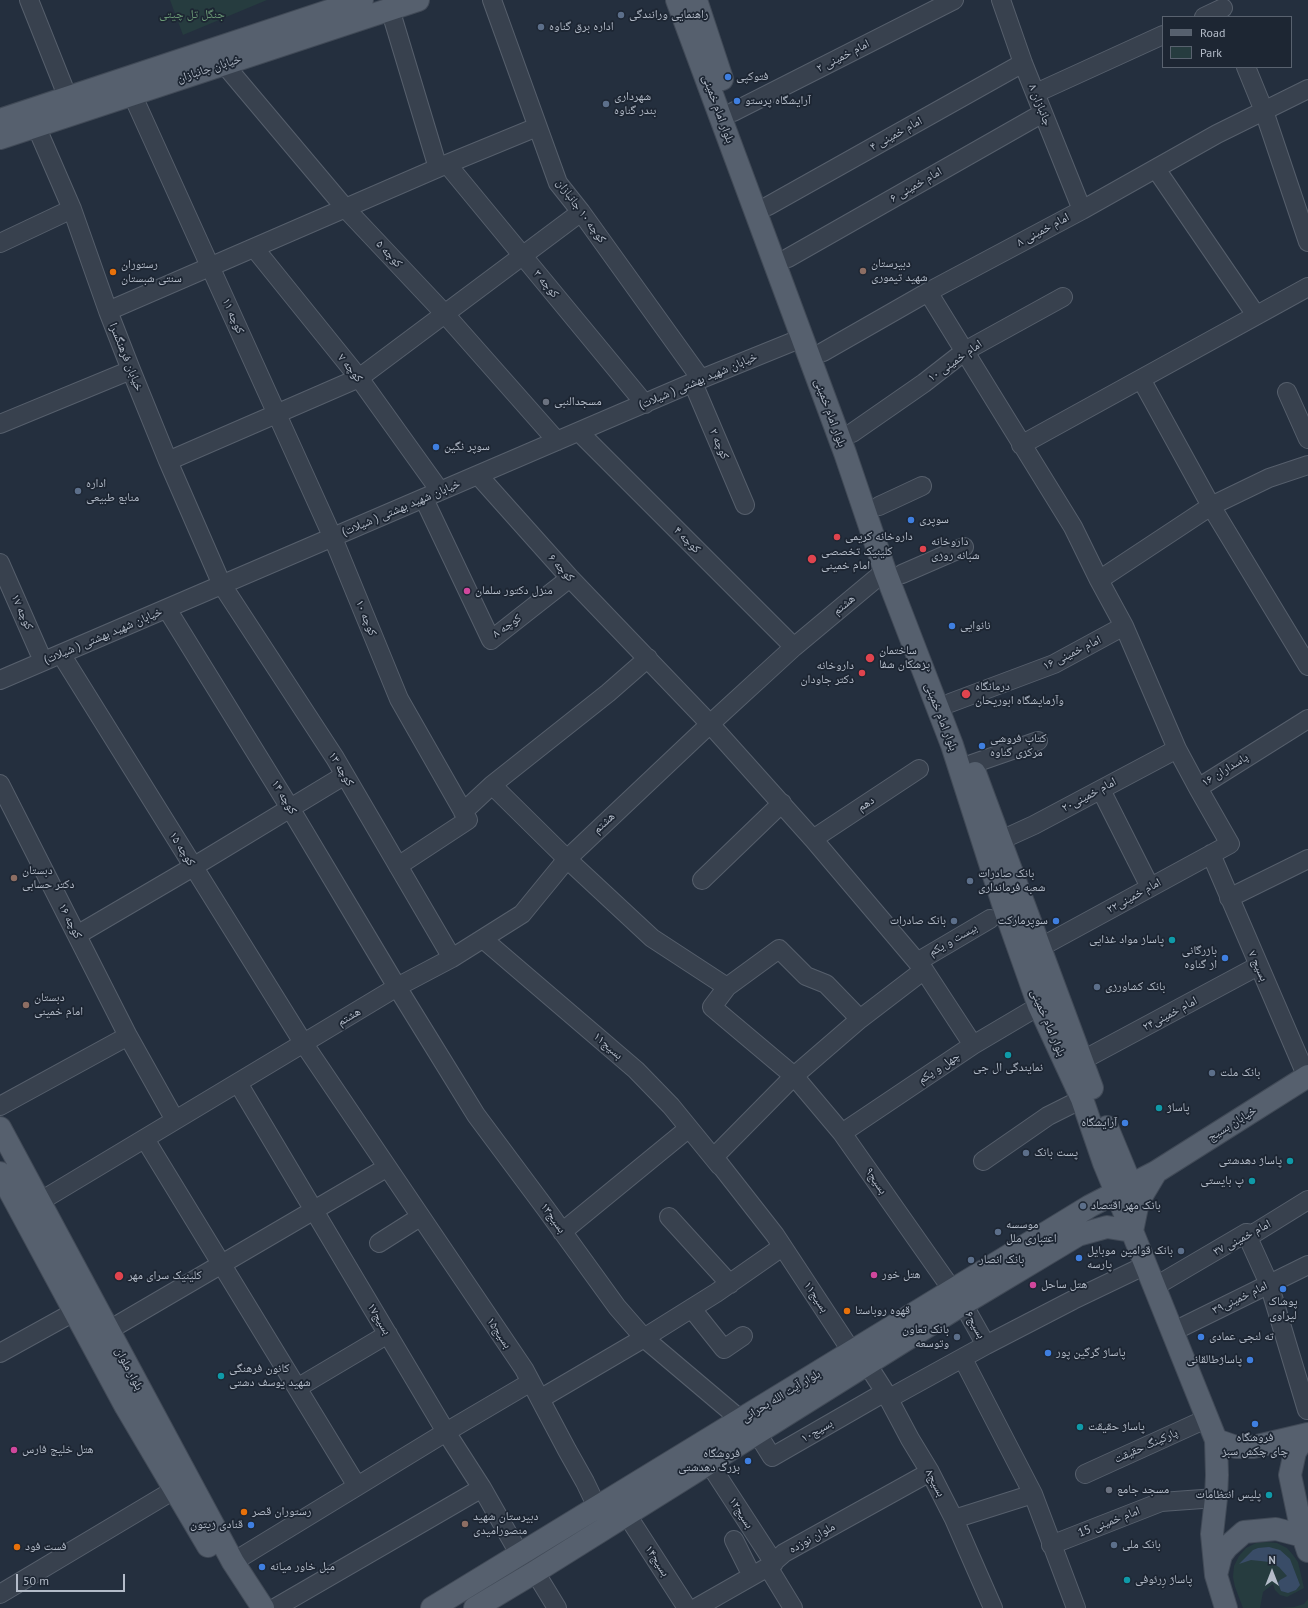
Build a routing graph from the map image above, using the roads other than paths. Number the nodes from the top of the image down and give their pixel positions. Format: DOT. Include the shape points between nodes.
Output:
graph roads {
  1 [pos="29,0"];
  2 [pos="362,0"];
  3 [pos="418,0"];
  4 [pos="492,0"];
  5 [pos="677,0"];
  6 [pos="696,0"];
  7 [pos="954,0"];
  8 [pos="1001,0"];
  9 [pos="1223,8"];
  10 [pos="390,9"];
  11 [pos="1206,16"];
  12 [pos="1162,36"];
  13 [pos="708,60"];
  14 [pos="1024,63"];
  15 [pos="224,64"];
  16 [pos="1246,68"];
  17 [pos="1308,89"];
  18 [pos="1036,93"];
  19 [pos="132,94"];
  20 [pos="68,98"];
  21 [pos="1264,111"];
  22 [pos="733,112"];
  23 [pos="1043,113"];
  24 [pos="0,120"];
  25 [pos="36,126"];
  26 [pos="538,127"];
  27 [pos="0,138"];
  28 [pos="443,166"];
  29 [pos="1156,169"];
  30 [pos="768,206"];
  31 [pos="72,209"];
  32 [pos="346,209"];
  33 [pos="1082,210"];
  34 [pos="581,212"];
  35 [pos="1308,242"];
  36 [pos="0,244"];
  37 [pos="255,249"];
  38 [pos="522,256"];
  39 [pos="788,258"];
  40 [pos="211,267"];
  41 [pos="1308,287"];
  42 [pos="928,292"];
  43 [pos="1063,297"];
  44 [pos="108,311"];
  45 [pos="444,313"];
  46 [pos="1256,315"];
  47 [pos="802,338"];
  48 [pos="965,351"];
  49 [pos="823,352"];
  50 [pos="131,370"];
  51 [pos="358,378"];
  52 [pos="1140,379"];
  53 [pos="697,381"];
  54 [pos="1287,392"];
  55 [pos="645,404"];
  56 [pos="277,413"];
  57 [pos="0,424"];
  58 [pos="579,432"];
  59 [pos="852,433"];
  60 [pos="1308,439"];
  61 [pos="557,442"];
  62 [pos="1021,445"];
  63 [pos="168,461"];
  64 [pos="1308,465"];
  65 [pos="478,475"];
  66 [pos="922,486"];
  67 [pos="432,495"];
  68 [pos="744,505"];
  69 [pos="878,506"];
  70 [pos="1211,506"];
  71 [pos="333,538"];
  72 [pos="964,547"];
  73 [pos="0,563"];
  74 [pos="893,572"];
  75 [pos="570,578"];
  76 [pos="1099,580"];
  77 [pos="222,585"];
  78 [pos="167,609"];
  79 [pos="1124,626"];
  80 [pos="794,647"];
  81 [pos="61,654"];
  82 [pos="648,658"];
  83 [pos="43,661"];
  84 [pos="1308,666"];
  85 [pos="0,680"];
  86 [pos="950,703"];
  87 [pos="1308,719"];
  88 [pos="710,724"];
  89 [pos="1038,741"];
  90 [pos="1177,749"];
  91 [pos="972,764"];
  92 [pos="919,769"];
  93 [pos="345,775"];
  94 [pos="0,784"];
  95 [pos="492,785"];
  96 [pos="1198,788"];
  97 [pos="1101,790"];
  98 [pos="782,803"];
  99 [pos="290,808"];
  100 [pos="463,812"];
  101 [pos="813,839"];
  102 [pos="1001,840"];
  103 [pos="1230,844"];
  104 [pos="1211,854"];
  105 [pos="567,859"];
  106 [pos="1308,859"];
  107 [pos="398,866"];
  108 [pos="194,867"];
  109 [pos="702,880"];
  110 [pos="1150,887"];
  111 [pos="1229,898"];
  112 [pos="990,919"];
  113 [pos="77,935"];
  114 [pos="483,939"];
  115 [pos="1039,948"];
  116 [pos="452,958"];
  117 [pos="920,966"];
  118 [pos="1258,966"];
  119 [pos="1040,978"];
  120 [pos="727,987"];
  121 [pos="397,988"];
  122 [pos="1039,1006"];
  123 [pos="860,1019"];
  124 [pos="128,1036"];
  125 [pos="304,1044"];
  126 [pos="973,1045"];
  127 [pos="1081,1061"];
  128 [pos="794,1076"];
  129 [pos="1307,1077"];
  130 [pos="238,1083"];
  131 [pos="1082,1099"];
  132 [pos="0,1106"];
  133 [pos="175,1120"];
  134 [pos="0,1128"];
  135 [pos="689,1128"];
  136 [pos="842,1133"];
  137 [pos="145,1139"];
  138 [pos="983,1161"];
  139 [pos="717,1162"];
  140 [pos="1104,1164"];
  141 [pos="386,1168"];
  142 [pos="1156,1172"];
  143 [pos="0,1174"];
  144 [pos="1124,1189"];
  145 [pos="1308,1200"];
  146 [pos="39,1202"];
  147 [pos="1090,1206"];
  148 [pos="314,1210"];
  149 [pos="420,1217"];
  150 [pos="669,1217"];
  151 [pos="1132,1231"];
  152 [pos="562,1232"];
  153 [pos="1246,1233"];
  154 [pos="379,1243"];
  155 [pos="782,1247"];
  156 [pos="1027,1255"];
  157 [pos="222,1264"];
  158 [pos="1146,1265"];
  159 [pos="1308,1265"];
  160 [pos="730,1284"];
  161 [pos="1269,1284"];
  162 [pos="1154,1287"];
  163 [pos="958,1298"];
  164 [pos="692,1309"];
  165 [pos="74,1312"];
  166 [pos="108,1330"];
  167 [pos="1172,1332"];
  168 [pos="388,1334"];
  169 [pos="743,1336"];
  170 [pos="644,1338"];
  171 [pos="986,1345"];
  172 [pos="0,1353"];
  173 [pos="860,1358"];
  174 [pos="963,1359"];
  175 [pos="113,1360"];
  176 [pos="531,1382"];
  177 [pos="297,1388"];
  178 [pos="887,1395"];
  179 [pos="540,1399"];
  180 [pos="1307,1410"];
  181 [pos="1206,1419"];
  182 [pos="749,1426"];
  183 [pos="446,1432"];
  184 [pos="1308,1435"];
  185 [pos="1216,1440"];
  186 [pos="709,1463"];
  187 [pos="930,1472"];
  188 [pos="1085,1474"];
  189 [pos="357,1486"];
  190 [pos="482,1488"];
  191 [pos="174,1490"];
  192 [pos="1032,1494"];
  193 [pos="1216,1498"];
  194 [pos="597,1507"];
  195 [pos="627,1515"];
  196 [pos="954,1519"];
  197 [pos="734,1540"];
  198 [pos="1305,1544"];
  199 [pos="1050,1545"];
  200 [pos="520,1556"];
  201 [pos="233,1562"];
  202 [pos="764,1569"];
  203 [pos="535,1572"];
  204 [pos="1216,1575"];
  205 [pos="475,1582"];
  206 [pos="0,1594"];
  207 [pos="482,1604"];
  208 [pos="246,1608"];
  209 [pos="263,1608"];
  210 [pos="275,1608"];
  211 [pos="432,1608"];
  212 [pos="556,1608"];
  213 [pos="687,1608"];
  214 [pos="696,1608"];
  215 [pos="793,1608"];
  216 [pos="993,1608"];
  217 [pos="1076,1608"];
  218 [pos="1226,1608"];
  1 -- 20 [label="street"];
  2 -- 20 [label="main road, خیابان جانبازان"];
  3 -- 10 [label="main road, خیابان جانبازان"];
  4 -- 26 [label="street, کوچه ۱۰ جانبازان"];
  5 -- 13 [label="main road, بلوار امام خمینی"];
  6 -- 13 [label="main road, بلوار امام خمینی"];
  7 -- 22 [label="street, امام خمینی ۲"];
  8 -- 14 [label="street, جانبازان ۸"];
  9 -- 11 [label="street"];
  10 -- 15 [label="main road, خیابان جانبازان"];
  10 -- 28 [label="street"];
  12 -- 18 [label="street"];
  13 -- 22 [label="main road, بلوار امام خمینی"];
  13 -- 47 [label="main road, بلوار امام خمینی"];
  14 -- 18 [label="street, جانبازان ۸"];
  14 -- 30 [label="street, امام خمینی ۴"];
  15 -- 19 [label="main road, خیابان جانبازان"];
  15 -- 32 [label="street, کوچه ۵"];
  16 -- 21 [label="street"];
  17 -- 21 [label="street, امام خمینی ۸"];
  18 -- 23 [label="street, جانبازان ۸"];
  19 -- 25 [label="main road, خیابان جانبازان"];
  19 -- 40 [label="street, کوچه ۱۱"];
  20 -- 24 [label="main road, خیابان جانبازان"];
  21 -- 29 [label="street, امام خمینی ۸"];
  21 -- 35 [label="street"];
  22 -- 30 [label="main road, بلوار امام خمینی"];
  23 -- 33 [label="street, جانبازان ۸"];
  23 -- 39 [label="street, امام خمینی ۶"];
  25 -- 27 [label="main road, خیابان جانبازان"];
  25 -- 31 [label="street, خیابان فرهنگسرا"];
  26 -- 28 [label="street"];
  26 -- 34 [label="street, کوچه ۱۰ جانبازان" via="558,183"];
  28 -- 32 [label="street"];
  28 -- 38 [label="street, کوچه ۳"];
  29 -- 33 [label="street, امام خمینی ۸"];
  29 -- 46 [label="street"];
  30 -- 39 [label="main road, بلوار امام خمینی"];
  31 -- 36 [label="street"];
  31 -- 44 [label="street, خیابان فرهنگسرا"];
  32 -- 37 [label="street"];
  32 -- 45 [label="street, کوچه ۵"];
  33 -- 42 [label="street, امام خمینی ۸"];
  34 -- 38 [label="street"];
  34 -- 53 [label="street, کوچه ۱۰ جانبازان"];
  37 -- 40 [label="street"];
  37 -- 51 [label="street, کوچه ۷"];
  38 -- 45 [label="street"];
  38 -- 55 [label="street, کوچه ۳"];
  39 -- 49 [label="main road, بلوار امام خمینی"];
  40 -- 44 [label="street"];
  40 -- 56 [label="street, کوچه ۱۱"];
  41 -- 46 [label="street"];
  42 -- 48 [label="street"];
  42 -- 49 [label="street, امام خمینی ۸"];
  43 -- 48 [label="street, امام خمینی ۱۰"];
  44 -- 50 [label="street, خیابان فرهنگسرا"];
  45 -- 51 [label="street"];
  45 -- 61 [label="street, کوچه ۵"];
  46 -- 52 [label="street"];
  47 -- 53 [label="street, خیابان شهید بهشتی ( شیلات)"];
  47 -- 74 [label="main road, بلوار امام خمینی"];
  48 -- 59 [label="street, امام خمینی ۱۰"];
  48 -- 62 [label="street"];
  49 -- 59 [label="main road, بلوار امام خمینی"];
  50 -- 57 [label="street"];
  50 -- 63 [label="street, خیابان فرهنگسرا"];
  51 -- 56 [label="street"];
  51 -- 67 [label="street, کوچه ۷"];
  52 -- 62 [label="street"];
  52 -- 70 [label="street"];
  53 -- 55 [label="street, خیابان شهید بهشتی ( شیلات)"];
  53 -- 68 [label="street, کوچه ۲"];
  54 -- 60 [label="street"];
  55 -- 58 [label="street, خیابان شهید بهشتی ( شیلات)"];
  56 -- 63 [label="street"];
  56 -- 71 [label="street, کوچه ۱۱"];
  58 -- 61 [label="street, خیابان شهید بهشتی ( شیلات)"];
  58 -- 80 [label="street, کوچه ۴"];
  59 -- 69 [label="main road, بلوار امام خمینی"];
  61 -- 65 [label="street, خیابان شهید بهشتی ( شیلات)"];
  62 -- 76 [label="street" via="1073,527"];
  63 -- 77 [label="street, خیابان فرهنگسرا"];
  64 -- 70 [label="street" via="1269,478"];
  65 -- 67 [label="street, خیابان شهید بهشتی ( شیلات)"];
  65 -- 75 [label="street, کوچه ۶"];
  66 -- 69 [label="street"];
  67 -- 71 [label="street, خیابان شهید بهشتی ( شیلات)"];
  67 -- 75 [label="street, کوچه ۸" via="491,640"];
  69 -- 74 [label="main road, بلوار امام خمینی"];
  70 -- 76 [label="street"];
  70 -- 84 [label="street"];
  71 -- 77 [label="street, خیابان شهید بهشتی ( شیلات)"];
  71 -- 100 [label="street, کوچه ۱۰" via="399,699"];
  72 -- 74 [label="street, هشتم"];
  73 -- 83 [label="street, کوچه ۱۷"];
  74 -- 80 [label="street, هشتم"];
  74 -- 86 [label="main road, بلوار امام خمینی"];
  74 -- 119 [label="main road, بلوار امام خمینی" via="1005,910"];
  75 -- 82 [label="street, کوچه ۶"];
  76 -- 79 [label="street"];
  77 -- 78 [label="street, خیابان شهید بهشتی ( شیلات)"];
  77 -- 93 [label="street, کوچه ۱۳"];
  78 -- 81 [label="street, خیابان شهید بهشتی ( شیلات)"];
  78 -- 99 [label="street, کوچه ۱۴"];
  79 -- 86 [label="street, امام خمینی ۱۶" via="1054,664"];
  79 -- 90 [label="street"];
  80 -- 88 [label="street, هشتم"];
  81 -- 83 [label="street, خیابان شهید بهشتی ( شیلات)"];
  81 -- 108 [label="street, کوچه ۱۵"];
  82 -- 88 [label="street, کوچه ۶"];
  82 -- 95 [label="street"];
  83 -- 85 [label="street, خیابان شهید بهشتی ( شیلات)"];
  86 -- 91 [label="main road, بلوار امام خمینی"];
  87 -- 96 [label="street, پاسداران ۱۶"];
  88 -- 98 [label="street, کوچه ۶"];
  88 -- 105 [label="street, هشتم"];
  89 -- 91 [label="street"];
  90 -- 96 [label="street"];
  90 -- 97 [label="street, امام خمینی۲۰"];
  91 -- 102 [label="main road, بلوار امام خمینی"];
  92 -- 101 [label="street, دهم"];
  93 -- 99 [label="street"];
  93 -- 107 [label="street, کوچه ۱۳"];
  94 -- 113 [label="street, کوچه ۱۶"];
  95 -- 100 [label="street"];
  95 -- 105 [label="street"];
  96 -- 103 [label="street, پاسداران ۱۶"];
  97 -- 102 [label="street, امام خمینی۲۰"];
  97 -- 110 [label="street"];
  98 -- 101 [label="street, کوچه ۶"];
  98 -- 109 [label="street"];
  99 -- 108 [label="street"];
  99 -- 121 [label="street, کوچه ۱۴"];
  100 -- 107 [label="street" via="468,820"];
  101 -- 117 [label="street, کوچه ۶"];
  102 -- 115 [label="main road, بلوار امام خمینی"];
  103 -- 104 [label="street, امام خمینی۲۲"];
  104 -- 110 [label="street, امام خمینی۲۲"];
  104 -- 111 [label="street, بسیج ۷"];
  105 -- 114 [label="street, هشتم" via="522,914"];
  105 -- 120 [label="street" via="652,938"];
  106 -- 111 [label="street"];
  107 -- 116 [label="street, کوچه ۱۳"];
  108 -- 113 [label="street"];
  108 -- 125 [label="street, کوچه ۱۵"];
  110 -- 115 [label="street, امام خمینی۲۲"];
  111 -- 118 [label="street, بسیج ۷"];
  112 -- 117 [label="street, بیست و یکم"];
  113 -- 124 [label="street, کوچه ۱۶"];
  114 -- 116 [label="street, هشتم"];
  114 -- 135 [label="street, بسیج۱۱" via="636,1070"];
  115 -- 119 [label="main road, بلوار امام خمینی"];
  116 -- 121 [label="street, هشتم"];
  117 -- 123 [label="street, بیست و یکم"];
  117 -- 126 [label="street, کوچه ۶"];
  118 -- 127 [label="street, امام خمینی۲۴"];
  118 -- 129 [label="street, بسیج ۷"];
  119 -- 122 [label="main road, بلوار امام خمینی"];
  119 -- 127 [label="main road, بلوار امام خمینی"];
  120 -- 123 [label="street" via="779,949 806,976 826,984"];
  120 -- 128 [label="street, بسیج۹" via="712,1007"];
  121 -- 125 [label="street, هشتم"];
  121 -- 152 [label="street, بسیج۱۳" via="476,1115"];
  122 -- 126 [label="street, چهل و یکم"];
  122 -- 131 [label="main road, بلوار امام خمینی"];
  123 -- 128 [label="street, بیست و یکم"];
  124 -- 132 [label="street"];
  124 -- 133 [label="street, کوچه ۱۶"];
  125 -- 130 [label="street, هشتم"];
  125 -- 141 [label="street, کوچه ۱۵"];
  126 -- 136 [label="street, چهل و یکم"];
  127 -- 144 [label="main road, بلوار امام خمینی"];
  128 -- 136 [label="street, بسیج۹"];
  128 -- 139 [label="street, بیست و یکم"];
  129 -- 142 [label="main road, خیابان بسیج"];
  130 -- 133 [label="street, هشتم"];
  130 -- 148 [label="street, بسیج۱۷"];
  131 -- 138 [label="street" via="1048,1116"];
  131 -- 140 [label="main road, بلوار امام خمینی"];
  133 -- 137 [label="street, هشتم"];
  134 -- 146 [label="main road, بلوار ملوان"];
  135 -- 139 [label="street, بسیج۱۱"];
  135 -- 152 [label="street"];
  136 -- 163 [label="street, بسیج۹"];
  137 -- 146 [label="street, هشتم"];
  137 -- 157 [label="street"];
  139 -- 155 [label="street, بسیج۱۱"];
  140 -- 144 [label="main road, بلوار امام خمینی"];
  140 -- 147 [label="main road" via="1104,1189"];
  141 -- 148 [label="street"];
  141 -- 149 [label="street, بسیج۱۵"];
  142 -- 144 [label="main road, خیابان بسیج"];
  142 -- 151 [label="main road" via="1138,1202"];
  143 -- 165 [label="main road, بلوار ملوان"];
  144 -- 147 [label="main road, بلوار آیت الله بحرانی"];
  144 -- 151 [label="main road, بلوار امام خمینی"];
  145 -- 153 [label="street, امام خمینی ۳۷" via="1253,1234"];
  146 -- 166 [label="main road, بلوار ملوان"];
  147 -- 156 [label="main road, بلوار آیت الله بحرانی"];
  148 -- 157 [label="street"];
  148 -- 168 [label="street, بسیج۱۷"];
  149 -- 154 [label="street"];
  149 -- 176 [label="street, بسیج۱۵"];
  150 -- 160 [label="street"];
  151 -- 156 [label="main road, بلوار آیت الله بحرانی" via="1107,1227 1078,1234"];
  151 -- 158 [label="main road, بلوار امام خمینی"];
  152 -- 170 [label="street, بسیج۱۳" via="616,1307"];
  153 -- 161 [label="street"];
  153 -- 162 [label="street, امام خمینی ۳۷"];
  155 -- 160 [label="street"];
  155 -- 173 [label="street, بسیج۱۱"];
  156 -- 163 [label="main road, بلوار آیت الله بحرانی"];
  157 -- 166 [label="street"];
  157 -- 177 [label="street"];
  158 -- 162 [label="main road, بلوار امام خمینی"];
  158 -- 171 [label="street"];
  159 -- 161 [label="street, امام خمینی۳۹"];
  160 -- 164 [label="street"];
  161 -- 167 [label="street, امام خمینی۳۹"];
  161 -- 180 [label="street"];
  162 -- 167 [label="main road, بلوار امام خمینی"];
  163 -- 171 [label="street, بسیج۶"];
  163 -- 173 [label="main road, بلوار آیت الله بحرانی"];
  164 -- 169 [label="street" via="724,1349"];
  164 -- 170 [label="street"];
  165 -- 172 [label="street"];
  165 -- 175 [label="main road, بلوار ملوان"];
  166 -- 175 [label="main road, بلوار ملوان"];
  167 -- 181 [label="main road, بلوار امام خمینی"];
  168 -- 177 [label="street"];
  168 -- 183 [label="street, بسیج۱۷"];
  170 -- 179 [label="street"];
  170 -- 182 [label="street, بسیج۱۳"];
  171 -- 174 [label="street"];
  173 -- 178 [label="street, بسیج۸"];
  173 -- 182 [label="main road, بلوار آیت الله بحرانی"];
  174 -- 178 [label="street"];
  174 -- 192 [label="street"];
  175 -- 191 [label="main road, بلوار ملوان" via="126,1407"];
  175 -- 201 [label="main road, بلوار ملوان"];
  176 -- 179 [label="street, بسیج۱۵"];
  176 -- 183 [label="street"];
  177 -- 189 [label="street"];
  178 -- 182 [label="street, بسیج۱۰" via="772,1457"];
  178 -- 187 [label="street, بسیج۸"];
  179 -- 194 [label="street, بسیج۱۵"];
  181 -- 185 [label="main road, بلوار امام خمینی"];
  181 -- 188 [label="street, پارکینگ حقیقت"];
  182 -- 186 [label="main road, بلوار آیت الله بحرانی"];
  182 -- 194 [label="main road, بلوار آیت الله بحرانی"];
  183 -- 189 [label="street"];
  183 -- 190 [label="street, بسیج۱۷"];
  184 -- 185 [label="main road" via="1253,1447 1236,1447"];
  184 -- 198 [label="main road" via="1295,1452 1290,1475"];
  185 -- 193 [label="main road"];
  186 -- 195 [label="main road, بلوار آیت الله بحرانی"];
  186 -- 202 [label="street, بسیج۱۲"];
  187 -- 196 [label="street, بسیج۸"];
  187 -- 202 [label="street, ملوان نوزده" via="784,1553"];
  189 -- 201 [label="street"];
  190 -- 200 [label="street, بسیج۱۷"];
  190 -- 210 [label="street"];
  191 -- 206 [label="street"];
  191 -- 208 [label="main road, بلوار ملوان"];
  192 -- 196 [label="street"];
  192 -- 199 [label="street"];
  193 -- 199 [label="street, امام خمینی 15" via="1161,1502"];
  193 -- 204 [label="main road" via="1212,1534"];
  194 -- 200 [label="main road, بلوار آیت الله بحرانی"];
  195 -- 203 [label="main road, بلوار آیت الله بحرانی"];
  195 -- 213 [label="street, بسیج۱۴"];
  196 -- 216 [label="street, بسیج۸"];
  197 -- 202 [label="street"];
  198 -- 204 [label="main road" via="1276,1529 1244,1532 1221,1555"];
  199 -- 217 [label="street"];
  200 -- 205 [label="main road, بلوار آیت الله بحرانی"];
  201 -- 209 [label="main road, بلوار ملوان"];
  202 -- 214 [label="street, ملوان نوزده"];
  202 -- 215 [label="street"];
  203 -- 207 [label="main road, بلوار آیت الله بحرانی"];
  203 -- 212 [label="street"];
  204 -- 218 [label="main road"];
  205 -- 207 [label="main road"];
  205 -- 211 [label="main road, بلوار آیت الله بحرانی"];
}
